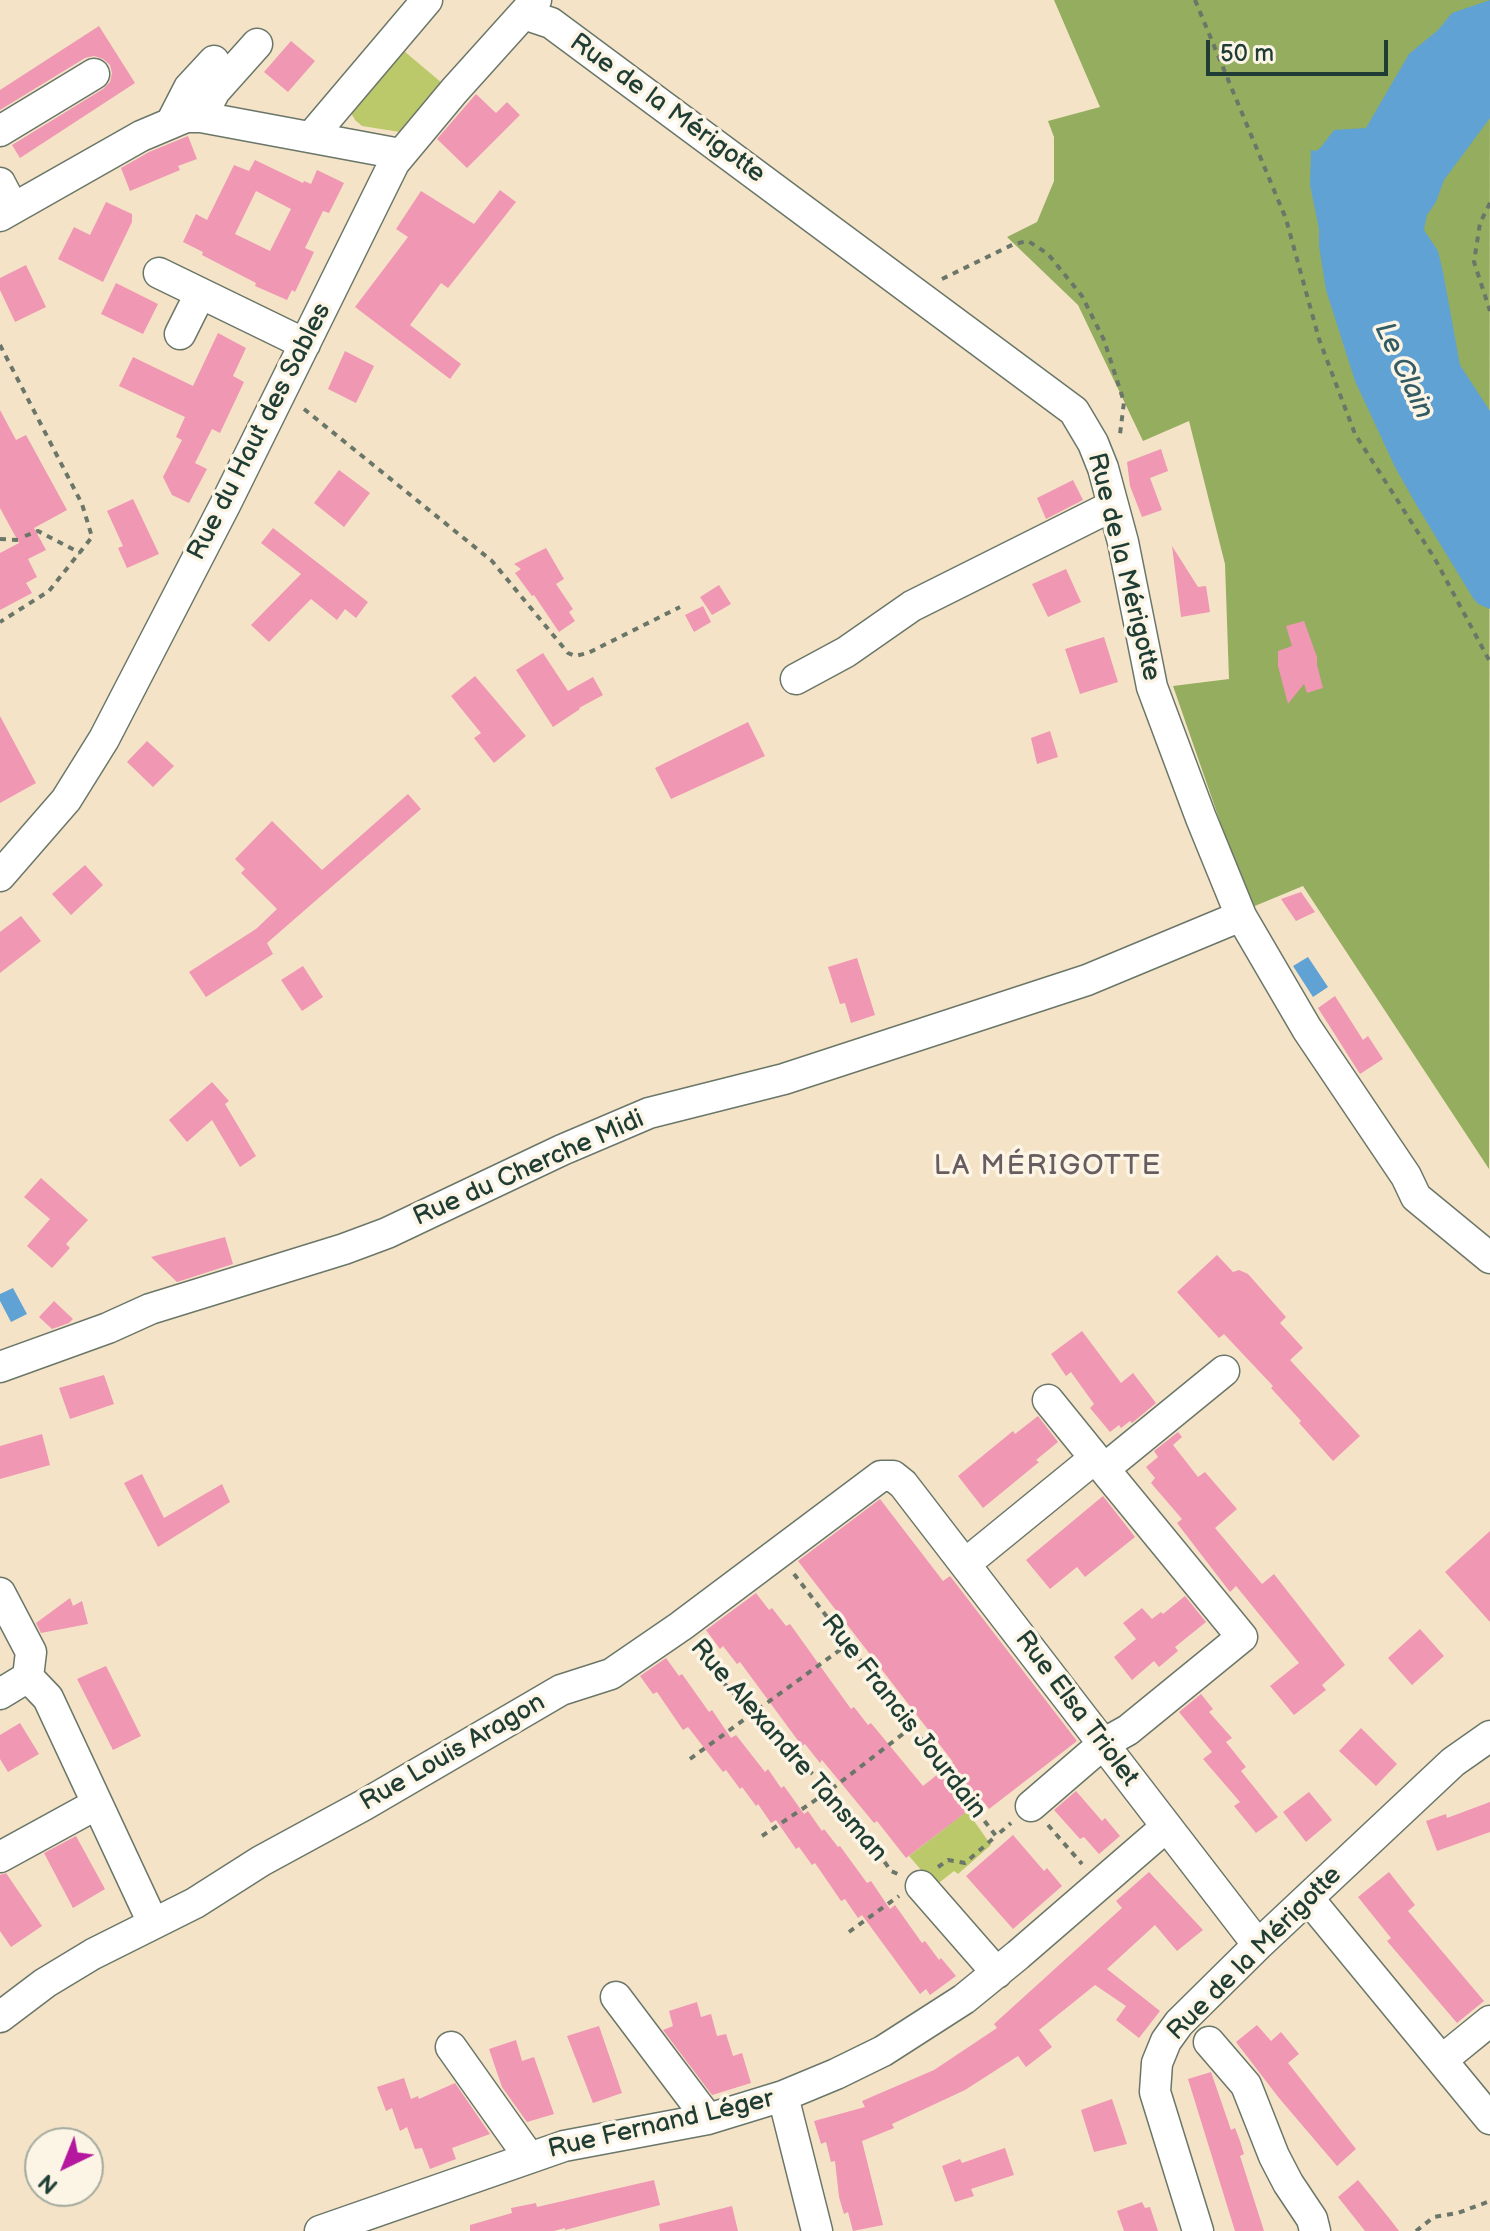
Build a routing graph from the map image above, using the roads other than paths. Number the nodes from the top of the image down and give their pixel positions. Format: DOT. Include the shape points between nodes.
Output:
graph roads {
  1 [pos="427,0"];
  2 [pos="530,7"];
  3 [pos="257,44"];
  4 [pos="214,61"];
  5 [pos="94,74"];
  6 [pos="187,119"];
  7 [pos="0,131"];
  8 [pos="311,137"];
  9 [pos="400,154"];
  10 [pos="4,202"];
  11 [pos="159,273"];
  12 [pos="200,294"];
  13 [pos="180,334"];
  14 [pos="305,344"];
  15 [pos="1112,506"];
  16 [pos="796,679"];
  17 [pos="2,869"];
  18 [pos="1241,916"];
  19 [pos="1490,1258"];
  20 [pos="0,1367"];
  21 [pos="1224,1371"];
  22 [pos="1048,1400"];
  23 [pos="1100,1464"];
  24 [pos="893,1476"];
  25 [pos="965,1564"];
  26 [pos="0,1593"];
  27 [pos="28,1677"];
  28 [pos="0,1694"];
  29 [pos="1490,1736"];
  30 [pos="1103,1744"];
  31 [pos="97,1804"];
  32 [pos="1031,1806"];
  33 [pos="1166,1827"];
  34 [pos="0,1857"];
  35 [pos="920,1884"];
  36 [pos="1308,1898"];
  37 [pos="153,1923"];
  38 [pos="1258,1945"];
  39 [pos="997,1973"];
  40 [pos="616,1997"];
  41 [pos="0,2017"];
  42 [pos="1490,2021"];
  43 [pos="1209,2042"];
  44 [pos="451,2047"];
  45 [pos="1442,2060"];
  46 [pos="783,2096"];
  47 [pos="708,2119"];
  48 [pos="1490,2119"];
  49 [pos="529,2157"];
  50 [pos="320,2231"];
  51 [pos="817,2231"];
  52 [pos="1198,2231"];
  53 [pos="1315,2231"];
  1 -- 8 [label="street"];
  2 -- 9 [label="street, Rue du Haut des Sables"];
  2 -- 15 [label="street, Rue de la Mérigotte" via="1074,411 1093,443"];
  3 -- 6 [label="street"];
  4 -- 6 [label="street" via="189,88"];
  5 -- 7 [label="street"];
  6 -- 8 [label="street"];
  6 -- 10 [label="street"];
  8 -- 9 [label="street"];
  9 -- 14 [label="street, Rue du Haut des Sables"];
  11 -- 12 [label="street"];
  12 -- 13 [label="street"];
  12 -- 14 [label="street"];
  14 -- 17 [label="street, Rue du Haut des Sables" via="104,739 66,800"];
  15 -- 16 [label="street" via="912,606"];
  15 -- 18 [label="street, Rue de la Mérigotte" via="1152,687"];
  18 -- 19 [label="street, Rue de la Mérigotte" via="1416,1197"];
  18 -- 20 [label="street, Rue du Cherche Midi" via="1087,980 784,1079 649,1113 387,1233 150,1309"];
  21 -- 23 [label="street"];
  22 -- 23 [label="street"];
  23 -- 25 [label="street"];
  23 -- 30 [label="street" via="1242,1637 1128,1730"];
  24 -- 25 [label="street, Rue Elsa Triolet"];
  24 -- 37 [label="street, Rue Louis Aragon" via="872,1481 611,1674 561,1690"];
  25 -- 30 [label="street, Rue Elsa Triolet"];
  26 -- 27 [label="street" via="31,1652"];
  27 -- 28 [label="street"];
  27 -- 31 [label="street" via="48,1698"];
  29 -- 36 [label="street, Rue de la Mérigotte" via="1453,1762"];
  30 -- 32 [label="street"];
  30 -- 33 [label="street, Rue Elsa Triolet"];
  31 -- 34 [label="street"];
  31 -- 37 [label="street"];
  33 -- 38 [label="street, Rue Elsa Triolet"];
  33 -- 39 [label="street, Rue Fernand Léger" via="1092,1876"];
  35 -- 39 [label="street"];
  36 -- 38 [label="street, Rue de la Mérigotte"];
  36 -- 45 [label="street"];
  37 -- 41 [label="street, Rue Louis Aragon" via="45,1983"];
  38 -- 52 [label="street, Rue de la Mérigotte" via="1179,2023 1157,2063 1158,2104"];
  39 -- 46 [label="street, Rue Fernand Léger" via="883,2051"];
  40 -- 47 [label="street"];
  42 -- 45 [label="street"];
  43 -- 53 [label="street" via="1246,2085 1274,2156"];
  44 -- 49 [label="street"];
  45 -- 48 [label="street"];
  46 -- 47 [label="street, Rue Fernand Léger"];
  46 -- 51 [label="street"];
  47 -- 49 [label="street, Rue Fernand Léger" via="597,2138"];
  49 -- 50 [label="street, Rue Fernand Léger"];
}
